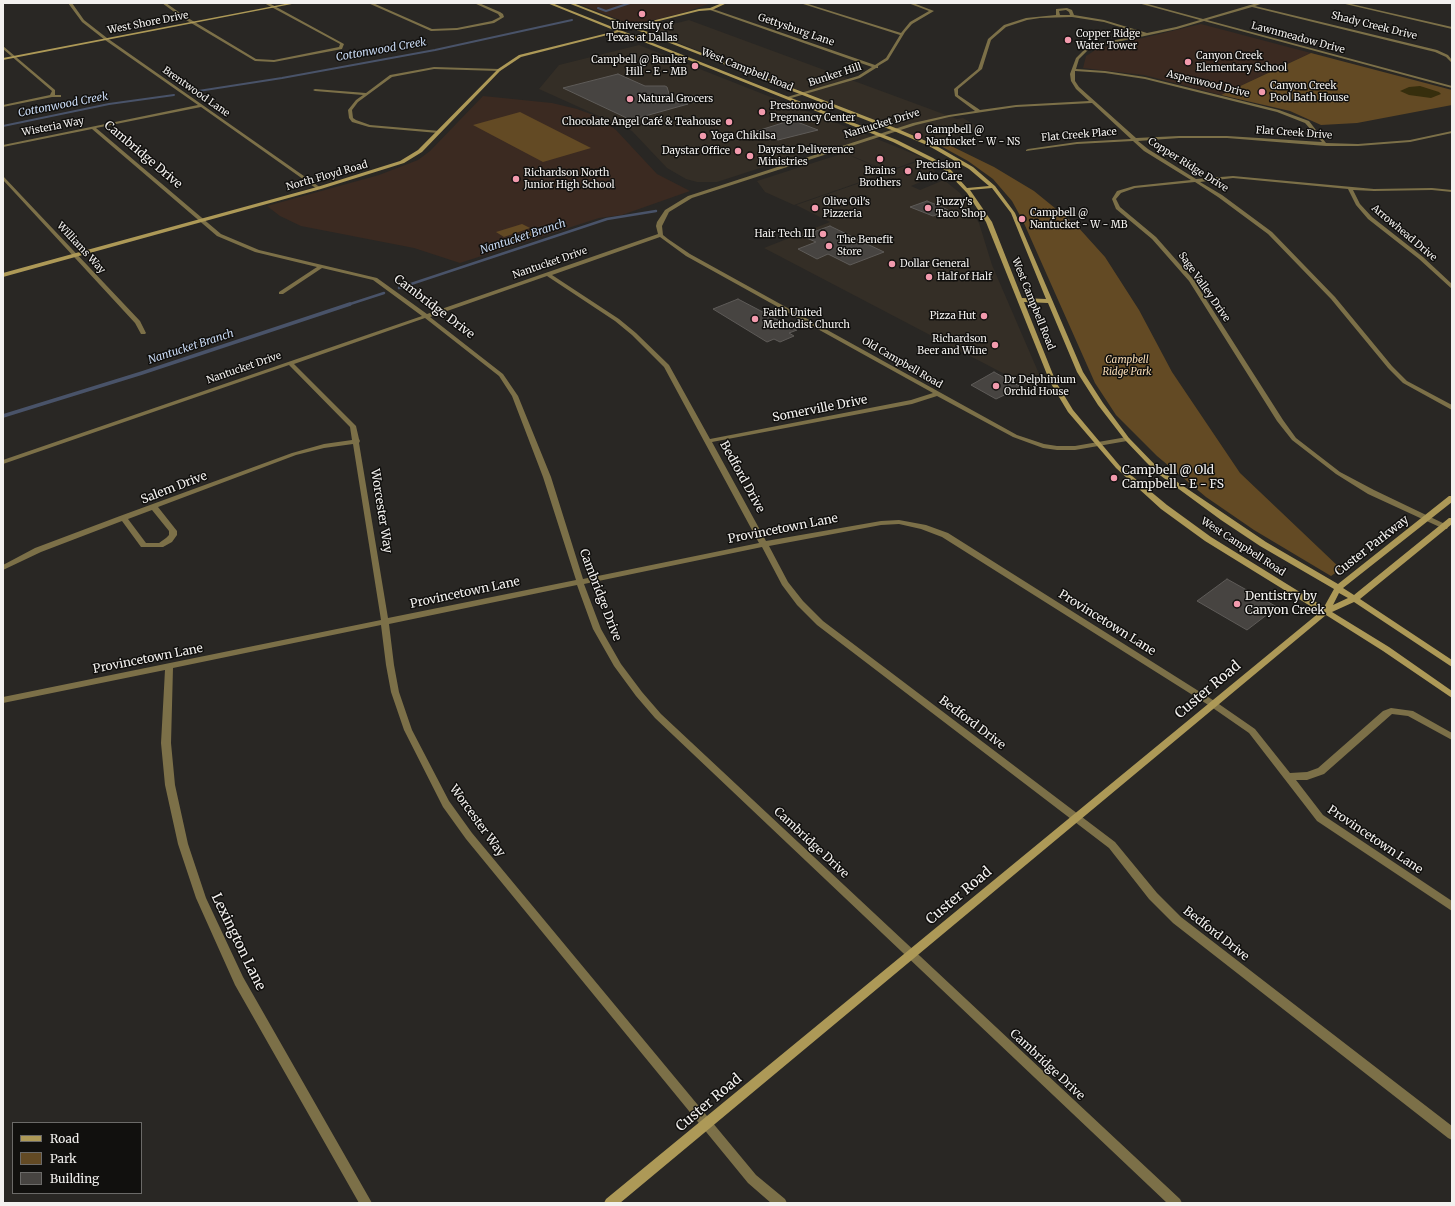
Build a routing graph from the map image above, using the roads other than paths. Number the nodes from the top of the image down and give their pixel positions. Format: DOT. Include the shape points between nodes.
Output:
graph roads {
  1 [pos="70,3"];
  2 [pos="164,3"];
  3 [pos="266,3"];
  4 [pos="295,3"];
  5 [pos="370,3"];
  6 [pos="476,3"];
  7 [pos="549,3"];
  8 [pos="570,3"];
  9 [pos="725,3"];
  10 [pos="802,3"];
  11 [pos="910,3"];
  12 [pos="1140,3"];
  13 [pos="1241,3"];
  14 [pos="1261,3"];
  15 [pos="1343,3"];
  16 [pos="1252,6"];
  17 [pos="273,7"];
  18 [pos="710,9"];
  19 [pos="697,16"];
  20 [pos="1058,16"];
  21 [pos="1072,16"];
  22 [pos="1203,21"];
  23 [pos="193,22"];
  24 [pos="662,25"];
  25 [pos="632,27"];
  26 [pos="1452,28"];
  27 [pos="639,30"];
  28 [pos="620,31"];
  29 [pos="901,34"];
  30 [pos="1148,35"];
  31 [pos="106,39"];
  32 [pos="3,47"];
  33 [pos="694,52"];
  34 [pos="679,55"];
  35 [pos="14,57"];
  36 [pos="3,59"];
  37 [pos="1452,62"];
  38 [pos="877,67"];
  39 [pos="499,70"];
  40 [pos="1073,70"];
  41 [pos="1452,87"];
  42 [pos="315,90"];
  43 [pos="366,94"];
  44 [pos="803,94"];
  45 [pos="52,96"];
  46 [pos="60,96"];
  47 [pos="788,98"];
  48 [pos="1092,102"];
  49 [pos="3,106"];
  50 [pos="201,106"];
  51 [pos="980,112"];
  52 [pos="93,128"];
  53 [pos="896,130"];
  54 [pos="438,132"];
  55 [pos="1452,132"];
  56 [pos="880,135"];
  57 [pos="1133,140"];
  58 [pos="1326,145"];
  59 [pos="3,146"];
  60 [pos="1028,150"];
  61 [pos="3,177"];
  62 [pos="1196,180"];
  63 [pos="992,186"];
  64 [pos="319,188"];
  65 [pos="1350,188"];
  66 [pos="967,189"];
  67 [pos="1452,192"];
  68 [pos="202,220"];
  69 [pos="661,235"];
  70 [pos="75,255"];
  71 [pos="322,266"];
  72 [pos="547,274"];
  73 [pos="3,275"];
  74 [pos="1452,287"];
  75 [pos="281,293"];
  76 [pos="1020,300"];
  77 [pos="1050,301"];
  78 [pos="426,316"];
  79 [pos="143,333"];
  80 [pos="290,362"];
  81 [pos="936,394"];
  82 [pos="1452,408"];
  83 [pos="1127,439"];
  84 [pos="357,441"];
  85 [pos="708,441"];
  86 [pos="1098,445"];
  87 [pos="3,462"];
  88 [pos="1452,498"];
  89 [pos="154,507"];
  90 [pos="123,518"];
  91 [pos="1426,518"];
  92 [pos="1452,520"];
  93 [pos="1444,527"];
  94 [pos="765,544"];
  95 [pos="3,568"];
  96 [pos="580,582"];
  97 [pos="1338,588"];
  98 [pos="1354,599"];
  99 [pos="1325,612"];
  100 [pos="385,622"];
  101 [pos="1452,664"];
  102 [pos="169,667"];
  103 [pos="1452,695"];
  104 [pos="3,700"];
  105 [pos="1213,704"];
  106 [pos="1452,738"];
  107 [pos="1289,777"];
  108 [pos="1076,818"];
  109 [pos="1452,907"];
  110 [pos="912,954"];
  111 [pos="706,1124"];
  112 [pos="1452,1134"];
  113 [pos="366,1203"];
  114 [pos="610,1203"];
  115 [pos="781,1203"];
  116 [pos="1176,1203"];
  1 -- 31 [label="street, Brentwood Lane" via="83,21"];
  2 -- 23 [label="street"];
  3 -- 17 [label="street"];
  4 -- 17 [label="main road, West Shore Drive"];
  5 -- 6 [label="street" via="426,29 439,31 493,22 502,17 499,13"];
  7 -- 28 [label="main road, West Campbell Road"];
  8 -- 25 [label="main road, West Campbell Road"];
  9 -- 18 [label="main road, North Floyd Road"];
  10 -- 29 [label="street"];
  11 -- 29 [label="street, Bunker Hill" via="932,11 911,23"];
  12 -- 22 [label="street, Lawnmeadow Drive"];
  13 -- 16 [label="street, Shady Creek Drive"];
  14 -- 16 [label="street"];
  15 -- 26 [label="street"];
  16 -- 22 [label="street"];
  16 -- 37 [label="street, Shady Creek Drive" via="1436,51 1447,56"];
  17 -- 23 [label="main road, West Shore Drive"];
  17 -- 23 [label="street" via="342,44 340,48 274,61 255,60"];
  18 -- 19 [label="main road, North Floyd Road"];
  18 -- 25 [label="main road, North Floyd Road"];
  18 -- 38 [label="street, Gettysburg Lane"];
  20 -- 21 [label="street"];
  20 -- 21 [label="street" via="1057,10 1066,9"];
  20 -- 51 [label="street" via="1030,18 1013,23 990,37 980,69 956,90 959,98"];
  21 -- 30 [label="street" via="1098,20"];
  22 -- 30 [label="street"];
  22 -- 41 [label="street, Lawnmeadow Drive"];
  23 -- 31 [label="main road, West Shore Drive"];
  24 -- 27 [label="main road, North Floyd Road"];
  25 -- 27 [label="main road, West Campbell Road"];
  25 -- 28 [label="main road, North Floyd Road"];
  27 -- 28 [label="main road, North Floyd Road"];
  27 -- 33 [label="main road, West Campbell Road"];
  28 -- 34 [label="main road, West Campbell Road"];
  28 -- 39 [label="main road, North Floyd Road" via="524,54"];
  29 -- 38 [label="street, Bunker Hill" via="892,54"];
  30 -- 40 [label="street" via="1087,49 1077,59"];
  31 -- 35 [label="main road, West Shore Drive"];
  31 -- 50 [label="street, Brentwood Lane"];
  32 -- 35 [label="street"];
  33 -- 34 [label="main road"];
  33 -- 44 [label="main road, West Campbell Road"];
  34 -- 47 [label="main road, West Campbell Road"];
  35 -- 36 [label="main road, West Shore Drive"];
  35 -- 45 [label="street" via="54,91"];
  38 -- 44 [label="street, Bunker Hill" via="859,77"];
  39 -- 43 [label="street" via="416,70 391,76"];
  39 -- 54 [label="main road, North Floyd Road"];
  40 -- 48 [label="street, Copper Ridge Drive" via="1077,88"];
  40 -- 58 [label="street, Aspenwood Drive" via="1145,78 1278,111 1307,122"];
  42 -- 43 [label="street"];
  43 -- 54 [label="street" via="350,110 354,121 382,128"];
  44 -- 47 [label="street, Bunker Hill"];
  44 -- 53 [label="main road, West Campbell Road"];
  45 -- 46 [label="street"];
  45 -- 49 [label="street"];
  47 -- 56 [label="main road, West Campbell Road"];
  48 -- 51 [label="street, Nantucket Drive" via="1023,106"];
  48 -- 57 [label="street, Copper Ridge Drive"];
  50 -- 52 [label="street, Wisteria Way"];
  50 -- 64 [label="street, Brentwood Lane"];
  51 -- 53 [label="street, Nantucket Drive" via="932,119"];
  52 -- 59 [label="street, Wisteria Way"];
  52 -- 68 [label="street, Cambridge Drive"];
  53 -- 56 [label="street, Nantucket Drive"];
  53 -- 63 [label="main road, West Campbell Road" via="961,161"];
  54 -- 64 [label="main road, North Floyd Road" via="420,151 402,162"];
  55 -- 58 [label="street, Flat Creek Drive" via="1391,143"];
  56 -- 66 [label="main road, West Campbell Road" via="931,159 948,170"];
  56 -- 69 [label="street, Nantucket Drive" via="690,197 667,211 660,222"];
  57 -- 58 [label="street, Flat Creek Drive" via="1214,137"];
  57 -- 60 [label="street, Flat Creek Place" via="1077,143"];
  57 -- 62 [label="street, Copper Ridge Drive" via="1157,158"];
  61 -- 70 [label="street, Williams Way"];
  62 -- 65 [label="street, Sage Valley Drive" via="1249,177"];
  62 -- 82 [label="street, Copper Ridge Drive" via="1282,243 1405,382"];
  62 -- 91 [label="street, Sage Valley Drive" via="1128,188 1118,192 1114,203 1154,238 1191,280 1280,422 1294,439 1338,473"];
  63 -- 66 [label="main road"];
  63 -- 77 [label="main road, West Campbell Road" via="1013,213"];
  64 -- 68 [label="main road, North Floyd Road"];
  65 -- 67 [label="street, Sage Valley Drive"];
  65 -- 74 [label="street, Arrowhead Drive" via="1358,205 1370,218 1421,258"];
  66 -- 76 [label="main road, West Campbell Road" via="989,222"];
  68 -- 70 [label="main road, North Floyd Road"];
  68 -- 71 [label="street, Cambridge Drive" via="219,235 242,246"];
  69 -- 72 [label="street, Nantucket Drive"];
  69 -- 81 [label="street, Old Campbell Road" via="688,255"];
  70 -- 73 [label="main road, North Floyd Road"];
  70 -- 79 [label="street, Williams Way" via="138,322"];
  71 -- 75 [label="street"];
  71 -- 78 [label="street, Cambridge Drive" via="375,279"];
  72 -- 78 [label="street, Nantucket Drive"];
  72 -- 85 [label="street, Bedford Drive" via="617,320 667,366"];
  76 -- 77 [label="main road"];
  76 -- 86 [label="main road, West Campbell Road" via="1053,382 1070,411"];
  77 -- 83 [label="main road, West Campbell Road" via="1080,372 1100,404"];
  78 -- 80 [label="street, Nantucket Drive"];
  78 -- 96 [label="street, Cambridge Drive" via="501,375 515,396 547,477"];
  80 -- 84 [label="street, Worcester Way" via="350,421"];
  80 -- 87 [label="street, Nantucket Drive"];
  81 -- 85 [label="street, Somerville Drive" via="912,402"];
  81 -- 86 [label="street, Old Campbell Road" via="1028,442 1057,448"];
  83 -- 86 [label="street, Old Campbell Road"];
  83 -- 97 [label="main road, West Campbell Road" via="1159,472 1224,518"];
  84 -- 89 [label="street, Salem Drive" via="294,454"];
  84 -- 100 [label="street, Worcester Way"];
  85 -- 94 [label="street, Bedford Drive"];
  86 -- 99 [label="main road, West Campbell Road" via="1132,481 1181,520"];
  88 -- 91 [label="main road, Custer Parkway"];
  89 -- 90 [label="street, Salem Drive"];
  89 -- 90 [label="street" via="173,531 169,540 160,545 144,545"];
  90 -- 95 [label="street, Salem Drive" via="38,550"];
  91 -- 93 [label="street, Sage Valley Drive"];
  91 -- 97 [label="main road, Custer Parkway"];
  92 -- 93 [label="main road"];
  93 -- 98 [label="main road"];
  94 -- 96 [label="street, Provincetown Lane"];
  94 -- 105 [label="street, Provincetown Lane" via="881,523 899,522 923,527 945,535"];
  94 -- 108 [label="street, Bedford Drive" via="785,583 820,623"];
  96 -- 100 [label="street, Provincetown Lane"];
  96 -- 110 [label="street, Cambridge Drive" via="605,646 658,716"];
  97 -- 98 [label="main road, West Campbell Road"];
  97 -- 99 [label="main road, Custer Parkway"];
  98 -- 99 [label="main road"];
  98 -- 101 [label="main road, West Campbell Road"];
  99 -- 103 [label="main road, West Campbell Road" via="1386,649"];
  99 -- 105 [label="main road, Custer Road"];
  100 -- 102 [label="street, Provincetown Lane"];
  100 -- 111 [label="street, Worcester Way" via="395,692 408,730 446,804 469,836"];
  102 -- 104 [label="street, Provincetown Lane"];
  102 -- 113 [label="street, Lexington Lane" via="166,743 170,785 183,844 200,898 239,981"];
  105 -- 107 [label="street, Provincetown Lane" via="1252,731"];
  105 -- 108 [label="main road, Custer Road"];
  106 -- 107 [label="street" via="1410,713 1391,711 1321,771 1308,776"];
  107 -- 109 [label="street, Provincetown Lane" via="1320,818"];
  108 -- 110 [label="main road, Custer Road"];
  108 -- 112 [label="street, Bedford Drive" via="1112,845 1153,896 1177,920"];
  110 -- 111 [label="main road, Custer Road"];
  110 -- 116 [label="street, Cambridge Drive"];
  111 -- 114 [label="main road, Custer Road"];
  111 -- 115 [label="street, Worcester Way" via="752,1179"];
}
